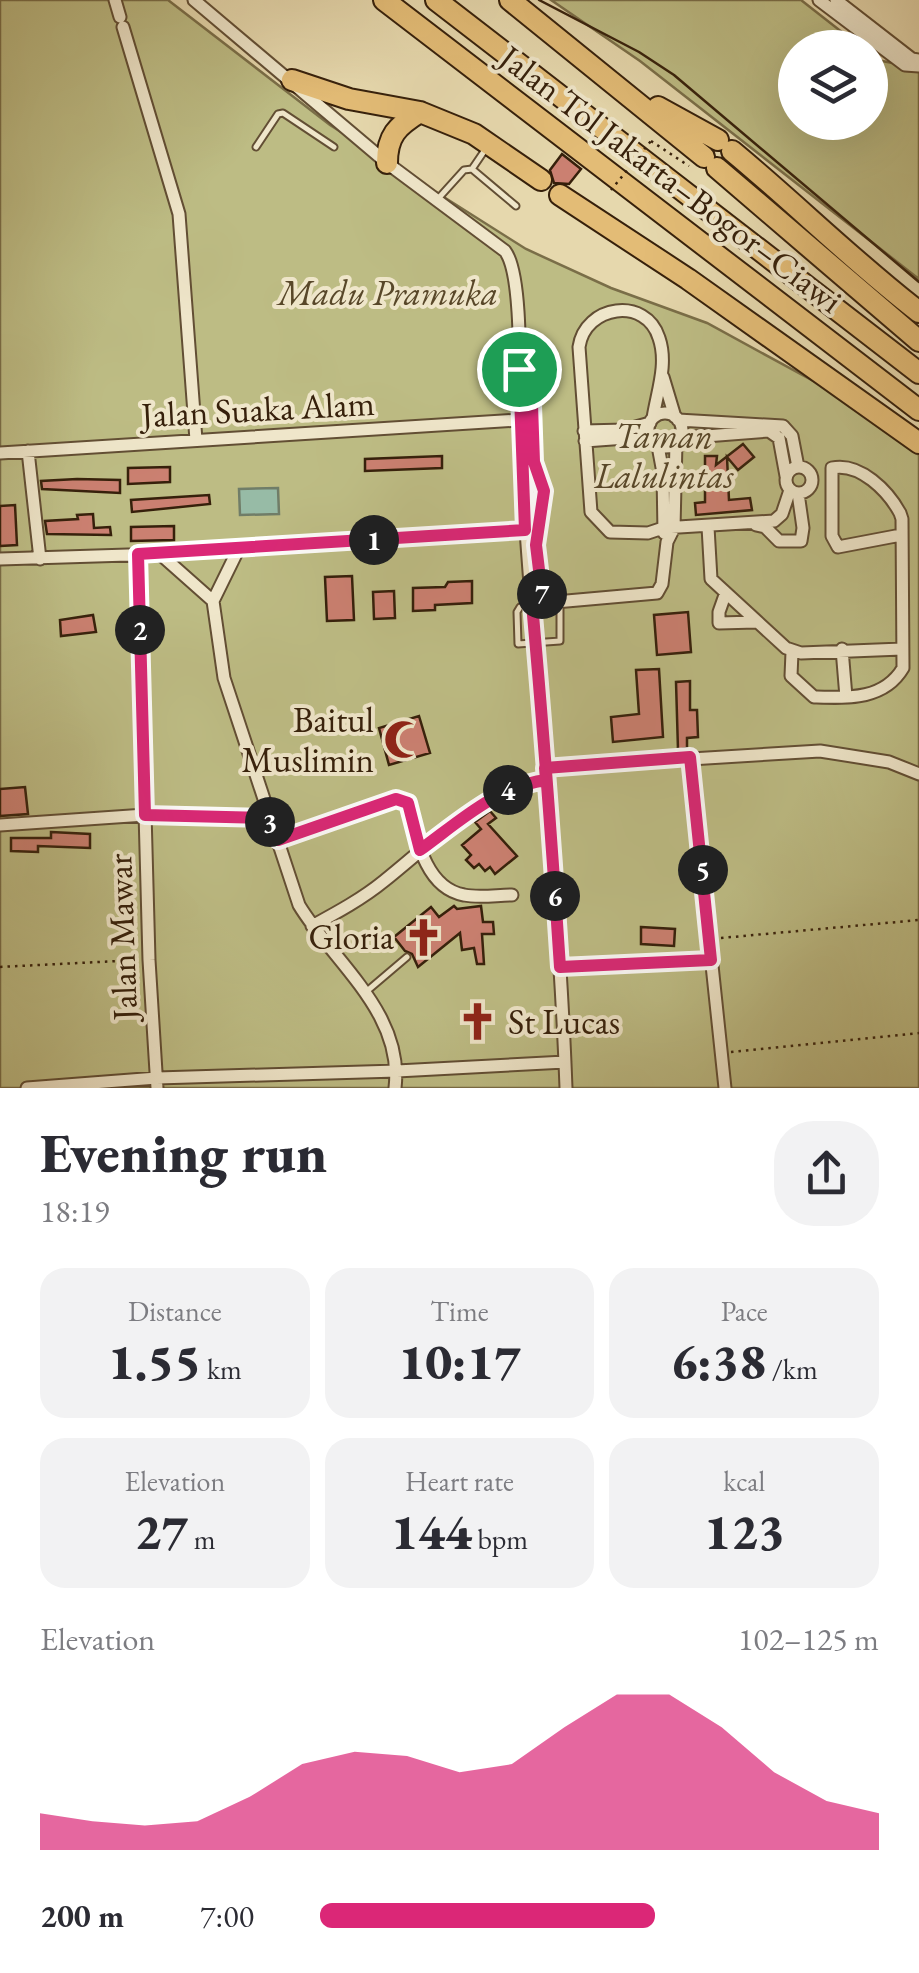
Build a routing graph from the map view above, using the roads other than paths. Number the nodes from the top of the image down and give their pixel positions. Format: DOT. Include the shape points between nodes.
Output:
graph roads {
  1 [pos="116,0"];
  2 [pos="194,0"];
  3 [pos="384,0"];
  4 [pos="436,0"];
  5 [pos="491,0"];
  6 [pos="510,0"];
  7 [pos="819,0"];
  8 [pos="836,0"];
  9 [pos="919,63"];
  10 [pos="602,74"];
  11 [pos="292,80"];
  12 [pos="420,112"];
  13 [pos="488,145"];
  14 [pos="334,147"];
  15 [pos="256,148"];
  16 [pos="387,163"];
  17 [pos="472,170"];
  18 [pos="541,180"];
  19 [pos="560,195"];
  20 [pos="436,201"];
  21 [pos="516,206"];
  22 [pos="919,312"];
  23 [pos="919,341"];
  24 [pos="519,369"];
  25 [pos="919,372"];
  26 [pos="662,374"];
  27 [pos="919,410"];
  28 [pos="676,418"];
  29 [pos="519,420"];
  30 [pos="652,421"];
  31 [pos="584,436"];
  32 [pos="196,440"];
  33 [pos="678,440"];
  34 [pos="919,443"];
  35 [pos="656,444"];
  36 [pos="28,451"];
  37 [pos="0,453"];
  38 [pos="798,467"];
  39 [pos="786,476"];
  40 [pos="798,491"];
  41 [pos="831,508"];
  42 [pos="752,524"];
  43 [pos="708,527"];
  44 [pos="668,528"];
  45 [pos="525,530"];
  46 [pos="901,535"];
  47 [pos="239,548"];
  48 [pos="138,554"];
  49 [pos="160,554"];
  50 [pos="0,559"];
  51 [pos="40,559"];
  52 [pos="726,595"];
  53 [pos="213,601"];
  54 [pos="560,602"];
  55 [pos="538,604"];
  56 [pos="756,622"];
  57 [pos="536,643"];
  58 [pos="842,649"];
  59 [pos="902,649"];
  60 [pos="792,652"];
  61 [pos="846,697"];
  62 [pos="690,757"];
  63 [pos="546,774"];
  64 [pos="919,774"];
  65 [pos="145,815"];
  66 [pos="0,824"];
  67 [pos="278,840"];
  68 [pos="420,850"];
  69 [pos="512,895"];
  70 [pos="312,926"];
  71 [pos="406,957"];
  72 [pos="711,960"];
  73 [pos="560,967"];
  74 [pos="366,992"];
  75 [pos="565,1062"];
  76 [pos="397,1071"];
  77 [pos="157,1083"];
  78 [pos="27,1088"];
  79 [pos="395,1088"];
  80 [pos="566,1088"];
  81 [pos="725,1088"];
  1 -- 32 [label="street" via="179,214"];
  2 -- 11 [label="street"];
  3 -- 27 [label="highway, Jalan Tol Jakarta–Bogor–Ciawi"];
  4 -- 25 [label="highway, Jalan Tol Jakarta–Bogor–Ciawi"];
  5 -- 10 [label="highway"];
  6 -- 10 [label="highway"];
  7 -- 9 [label="street" via="905,65"];
  8 -- 9 [label="street"];
  10 -- 22 [label="highway" via="725,146"];
  10 -- 23 [label="highway"];
  11 -- 12 [label="highway"];
  11 -- 16 [label="street"];
  12 -- 13 [label="highway"];
  12 -- 16 [label="highway" via="392,133"];
  13 -- 17 [label="lane"];
  13 -- 18 [label="highway"];
  14 -- 15 [label="lane" via="282,113"];
  16 -- 20 [label="street"];
  17 -- 20 [label="lane" via="464,170"];
  17 -- 21 [label="lane"];
  19 -- 34 [label="highway"];
  20 -- 24 [label="street" via="511,260"];
  24 -- 29 [label="street"];
  24 -- 55 [label="street" via="536,386 534,462 544,491 536,545"];
  26 -- 28 [label="street"];
  26 -- 30 [label="street"];
  26 -- 31 [label="street" via="659,336 646,317 623,311 595,318 579,347"];
  28 -- 30 [label="street" via="664,414"];
  28 -- 33 [label="street" via="682,428"];
  28 -- 38 [label="street" via="782,426 792,436"];
  29 -- 32 [label="street, Jalan Suaka Alam"];
  29 -- 45 [label="street"];
  30 -- 31 [label="street"];
  30 -- 35 [label="street" via="649,436"];
  31 -- 35 [label="street"];
  31 -- 44 [label="street" via="596,521 620,534"];
  32 -- 36 [label="street, Jalan Suaka Alam"];
  33 -- 35 [label="street" via="668,447"];
  33 -- 39 [label="street" via="769,431 779,438"];
  33 -- 44 [label="street"];
  35 -- 44 [label="street"];
  36 -- 37 [label="street, Jalan Suaka Alam"];
  36 -- 51 [label="street"];
  38 -- 39 [label="street"];
  38 -- 40 [label="street" via="812,477"];
  39 -- 40 [label="street"];
  40 -- 41 [label="street"];
  40 -- 42 [label="street" via="778,519"];
  40 -- 42 [label="street" via="801,541 778,541"];
  41 -- 46 [label="street" via="838,547"];
  41 -- 46 [label="street" via="832,468 855,470 898,508"];
  42 -- 43 [label="street"];
  43 -- 44 [label="street"];
  43 -- 52 [label="street" via="708,574"];
  44 -- 54 [label="street" via="658,592"];
  45 -- 47 [label="street"];
  45 -- 55 [label="street"];
  46 -- 59 [label="street"];
  47 -- 49 [label="street"];
  47 -- 53 [label="street"];
  48 -- 49 [label="street"];
  48 -- 51 [label="street"];
  48 -- 65 [label="street, Jalan Mawar"];
  49 -- 53 [label="street"];
  50 -- 51 [label="street"];
  52 -- 56 [label="street"];
  52 -- 56 [label="street" via="719,623"];
  53 -- 67 [label="street" via="224,678"];
  54 -- 55 [label="street"];
  54 -- 57 [label="lane" via="560,642"];
  55 -- 57 [label="street"];
  56 -- 60 [label="street"];
  57 -- 63 [label="street"];
  58 -- 59 [label="street"];
  58 -- 60 [label="street"];
  58 -- 61 [label="street"];
  59 -- 61 [label="street" via="903,668 895,680 876,693"];
  60 -- 61 [label="street" via="791,676 812,697"];
  62 -- 63 [label="street"];
  62 -- 64 [label="street" via="837,752"];
  62 -- 72 [label="street"];
  63 -- 68 [label="street" via="497,795"];
  63 -- 73 [label="street"];
  65 -- 66 [label="street"];
  65 -- 77 [label="street, Jalan Mawar"];
  67 -- 68 [label="street" via="402,800"];
  67 -- 70 [label="street"];
  68 -- 69 [label="street" via="452,892"];
  68 -- 70 [label="street" via="381,884"];
  70 -- 74 [label="street"];
  71 -- 74 [label="lane"];
  72 -- 73 [label="street"];
  72 -- 81 [label="street"];
  73 -- 75 [label="street"];
  74 -- 76 [label="street"];
  75 -- 76 [label="street"];
  75 -- 80 [label="street"];
  76 -- 77 [label="street"];
  76 -- 79 [label="street"];
  77 -- 78 [label="street"];
}
